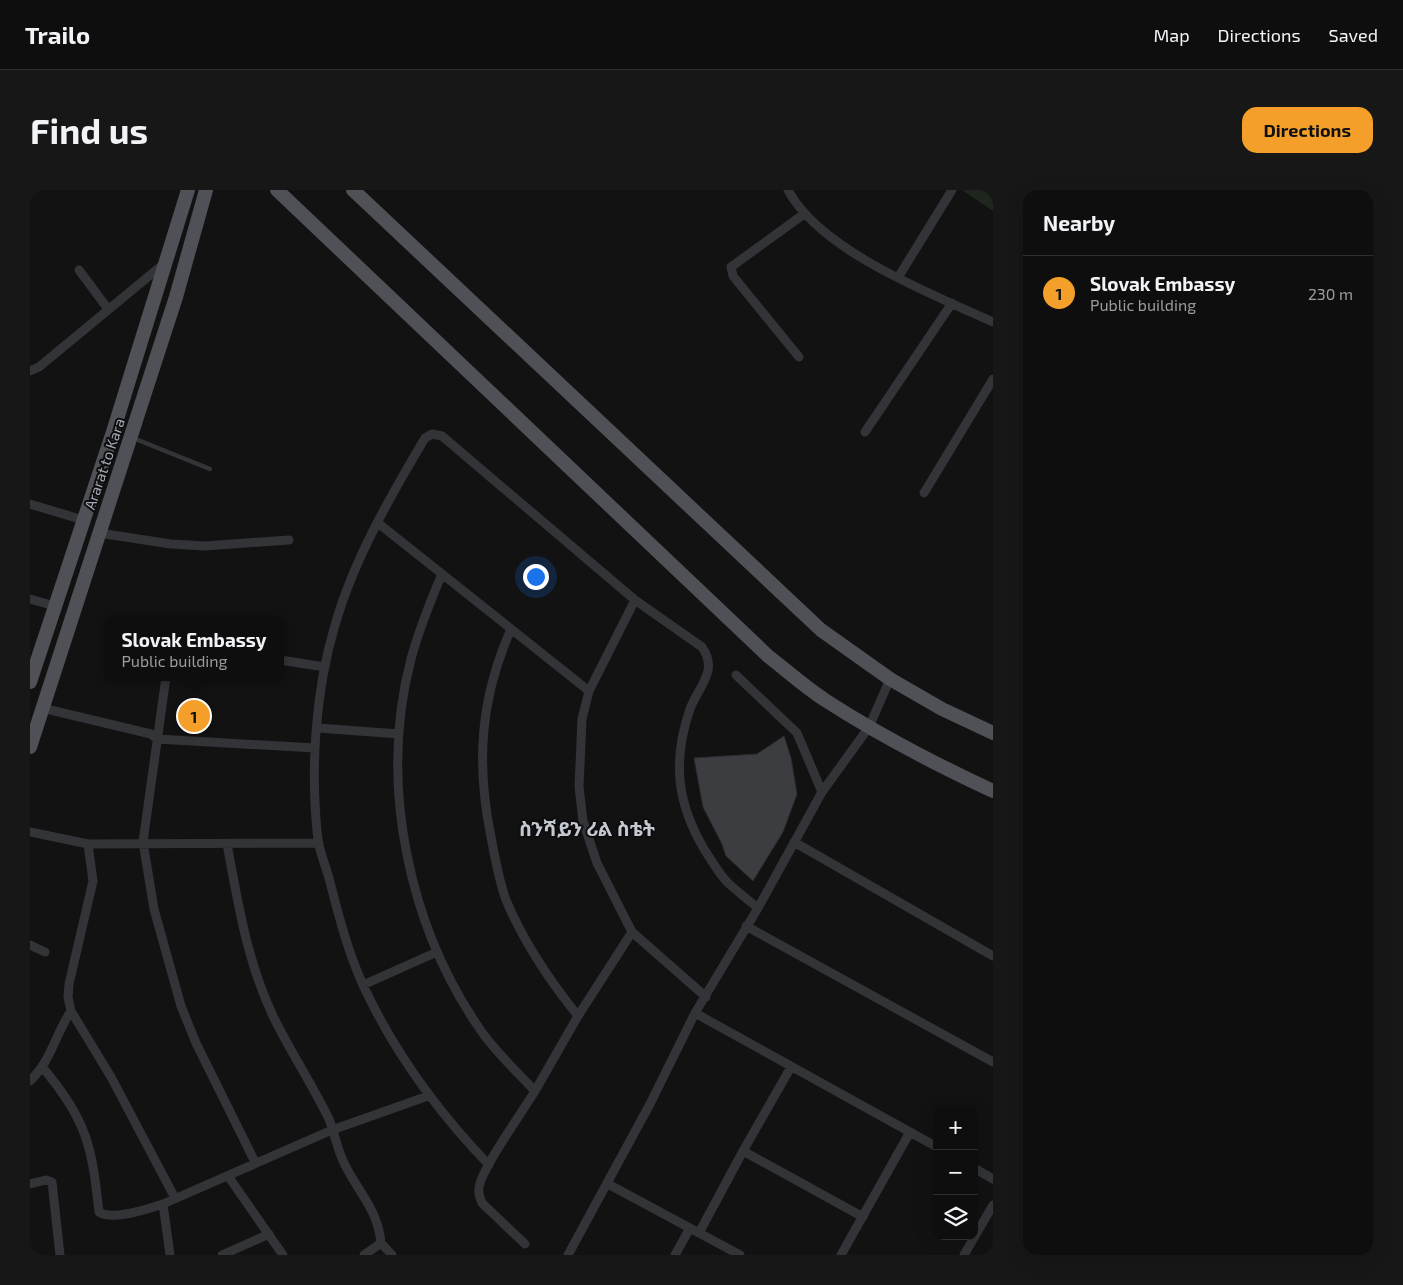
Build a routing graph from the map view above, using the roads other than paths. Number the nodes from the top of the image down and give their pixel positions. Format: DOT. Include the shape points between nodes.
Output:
graph roads {
  1 [pos="188,190"];
  2 [pos="206,190"];
  3 [pos="277,190"];
  4 [pos="354,190"];
  5 [pos="952,190"];
  6 [pos="793,192"];
  7 [pos="804,214"];
  8 [pos="167,261"];
  9 [pos="79,270"];
  10 [pos="898,276"];
  11 [pos="952,303"];
  12 [pos="108,309"];
  13 [pos="993,322"];
  14 [pos="799,357"];
  15 [pos="30,372"];
  16 [pos="993,379"];
  17 [pos="865,432"];
  18 [pos="131,438"];
  19 [pos="210,469"];
  20 [pos="924,493"];
  21 [pos="30,504"];
  22 [pos="83,520"];
  23 [pos="378,523"];
  24 [pos="99,533"];
  25 [pos="289,540"];
  26 [pos="70,561"];
  27 [pos="89,565"];
  28 [pos="442,574"];
  29 [pos="30,599"];
  30 [pos="635,600"];
  31 [pos="55,606"];
  32 [pos="511,629"];
  33 [pos="284,661"];
  34 [pos="325,667"];
  35 [pos="736,675"];
  36 [pos="890,679"];
  37 [pos="165,681"];
  38 [pos="30,682"];
  39 [pos="589,691"];
  40 [pos="42,708"];
  41 [pos="869,727"];
  42 [pos="318,728"];
  43 [pos="993,733"];
  44 [pos="399,734"];
  45 [pos="157,739"];
  46 [pos="30,747"];
  47 [pos="314,748"];
  48 [pos="822,792"];
  49 [pos="993,792"];
  50 [pos="30,832"];
  51 [pos="143,842"];
  52 [pos="319,842"];
  53 [pos="794,842"];
  54 [pos="88,844"];
  55 [pos="227,844"];
  56 [pos="758,908"];
  57 [pos="746,926"];
  58 [pos="632,932"];
  59 [pos="30,945"];
  60 [pos="45,952"];
  61 [pos="437,952"];
  62 [pos="993,956"];
  63 [pos="363,985"];
  64 [pos="706,997"];
  65 [pos="71,1011"];
  66 [pos="695,1013"];
  67 [pos="578,1016"];
  68 [pos="993,1062"];
  69 [pos="791,1066"];
  70 [pos="43,1068"];
  71 [pos="30,1081"];
  72 [pos="535,1090"];
  73 [pos="428,1096"];
  74 [pos="332,1130"];
  75 [pos="910,1132"];
  76 [pos="933,1145"];
  77 [pos="743,1151"];
  78 [pos="255,1162"];
  79 [pos="489,1165"];
  80 [pos="978,1170"];
  81 [pos="228,1176"];
  82 [pos="993,1179"];
  83 [pos="30,1184"];
  84 [pos="608,1184"];
  85 [pos="174,1198"];
  86 [pos="163,1204"];
  87 [pos="993,1205"];
  88 [pos="863,1217"];
  89 [pos="690,1228"];
  90 [pos="699,1233"];
  91 [pos="269,1234"];
  92 [pos="381,1243"];
  93 [pos="525,1244"];
  94 [pos="60,1255"];
  95 [pos="170,1255"];
  96 [pos="222,1255"];
  97 [pos="283,1255"];
  98 [pos="364,1255"];
  99 [pos="392,1255"];
  100 [pos="568,1255"];
  101 [pos="675,1255"];
  102 [pos="740,1255"];
  103 [pos="841,1255"];
  104 [pos="964,1255"];
  1 -- 8 [label="main road, Ararat to Kara"];
  2 -- 18 [label="main road, Ararat to Kara"];
  3 -- 41 [label="main road" via="762,650 824,699"];
  4 -- 36 [label="main road" via="788,600 821,630"];
  5 -- 10 [label="street"];
  6 -- 7 [label="street"];
  7 -- 10 [label="street" via="843,245"];
  7 -- 14 [label="street" via="731,267 733,276"];
  8 -- 12 [label="street"];
  8 -- 22 [label="main road, Ararat to Kara"];
  9 -- 12 [label="street"];
  10 -- 11 [label="street"];
  11 -- 13 [label="street"];
  11 -- 17 [label="street"];
  12 -- 15 [label="street"];
  16 -- 20 [label="street"];
  18 -- 19 [label="lane"];
  18 -- 24 [label="main road, Ararat to Kara"];
  21 -- 22 [label="street"];
  22 -- 26 [label="main road, Ararat to Kara"];
  23 -- 28 [label="street"];
  23 -- 30 [label="street" via="425,438 432,434 442,436"];
  23 -- 34 [label="street" via="347,590"];
  24 -- 25 [label="street" via="205,546"];
  24 -- 27 [label="main road, Ararat to Kara"];
  26 -- 27 [label="main road"];
  26 -- 31 [label="main road, Ararat to Kara"];
  27 -- 40 [label="main road, Ararat to Kara"];
  28 -- 32 [label="street"];
  28 -- 44 [label="street" via="424,616 411,660"];
  29 -- 31 [label="street"];
  30 -- 39 [label="street"];
  30 -- 56 [label="street" via="702,646 709,656 705,682 690,708 682,738 678,764 680,794 691,828 709,857 727,882"];
  31 -- 38 [label="main road, Ararat to Kara"];
  32 -- 39 [label="street"];
  32 -- 67 [label="street" via="494,674 482,731 484,805 506,899 538,963"];
  33 -- 34 [label="street"];
  34 -- 42 [label="street"];
  35 -- 48 [label="street" via="797,733"];
  36 -- 41 [label="street"];
  36 -- 43 [label="main road"];
  37 -- 45 [label="street"];
  39 -- 58 [label="street" via="580,745 579,787 583,822 597,863"];
  40 -- 45 [label="street" via="151,734"];
  40 -- 46 [label="main road, Ararat to Kara"];
  41 -- 48 [label="street"];
  41 -- 49 [label="main road" via="920,757"];
  42 -- 44 [label="street"];
  42 -- 47 [label="street"];
  44 -- 61 [label="street" via="400,811 405,840 415,887"];
  45 -- 47 [label="street"];
  45 -- 51 [label="street"];
  47 -- 52 [label="street"];
  48 -- 53 [label="street"];
  50 -- 54 [label="street"];
  51 -- 54 [label="street"];
  51 -- 55 [label="street"];
  51 -- 78 [label="street" via="154,909 180,1006"];
  52 -- 55 [label="street"];
  52 -- 63 [label="street" via="340,924"];
  53 -- 56 [label="street"];
  53 -- 62 [label="street"];
  54 -- 65 [label="street" via="93,881 69,984"];
  55 -- 74 [label="street" via="245,938 261,988"];
  56 -- 57 [label="street"];
  57 -- 64 [label="street"];
  57 -- 68 [label="street"];
  58 -- 64 [label="street"];
  58 -- 67 [label="street"];
  59 -- 60 [label="street"];
  61 -- 63 [label="street"];
  61 -- 72 [label="street" via="484,1034"];
  63 -- 73 [label="street"];
  64 -- 66 [label="street"];
  65 -- 70 [label="street"];
  65 -- 85 [label="street" via="111,1077"];
  66 -- 69 [label="street"];
  66 -- 84 [label="street"];
  67 -- 72 [label="street"];
  69 -- 75 [label="street"];
  69 -- 77 [label="street"];
  70 -- 71 [label="street"];
  70 -- 86 [label="street" via="63,1092 82,1124 92,1158 99,1212 103,1215 141,1211"];
  72 -- 79 [label="street"];
  73 -- 74 [label="street"];
  73 -- 79 [label="street"];
  74 -- 78 [label="street"];
  74 -- 92 [label="street" via="346,1167 375,1213"];
  75 -- 76 [label="street"];
  75 -- 88 [label="street"];
  77 -- 88 [label="street"];
  77 -- 90 [label="street"];
  78 -- 81 [label="street"];
  79 -- 93 [label="street" via="479,1186 482,1203"];
  80 -- 82 [label="street"];
  81 -- 85 [label="street"];
  81 -- 91 [label="street"];
  83 -- 94 [label="street" via="46,1180 52,1182"];
  84 -- 89 [label="street"];
  84 -- 100 [label="street"];
  85 -- 86 [label="street"];
  86 -- 95 [label="street"];
  87 -- 104 [label="street"];
  88 -- 103 [label="street"];
  89 -- 90 [label="street"];
  89 -- 101 [label="street"];
  90 -- 102 [label="street"];
  91 -- 96 [label="street"];
  91 -- 97 [label="street"];
  92 -- 98 [label="street"];
  92 -- 99 [label="street"];
}
